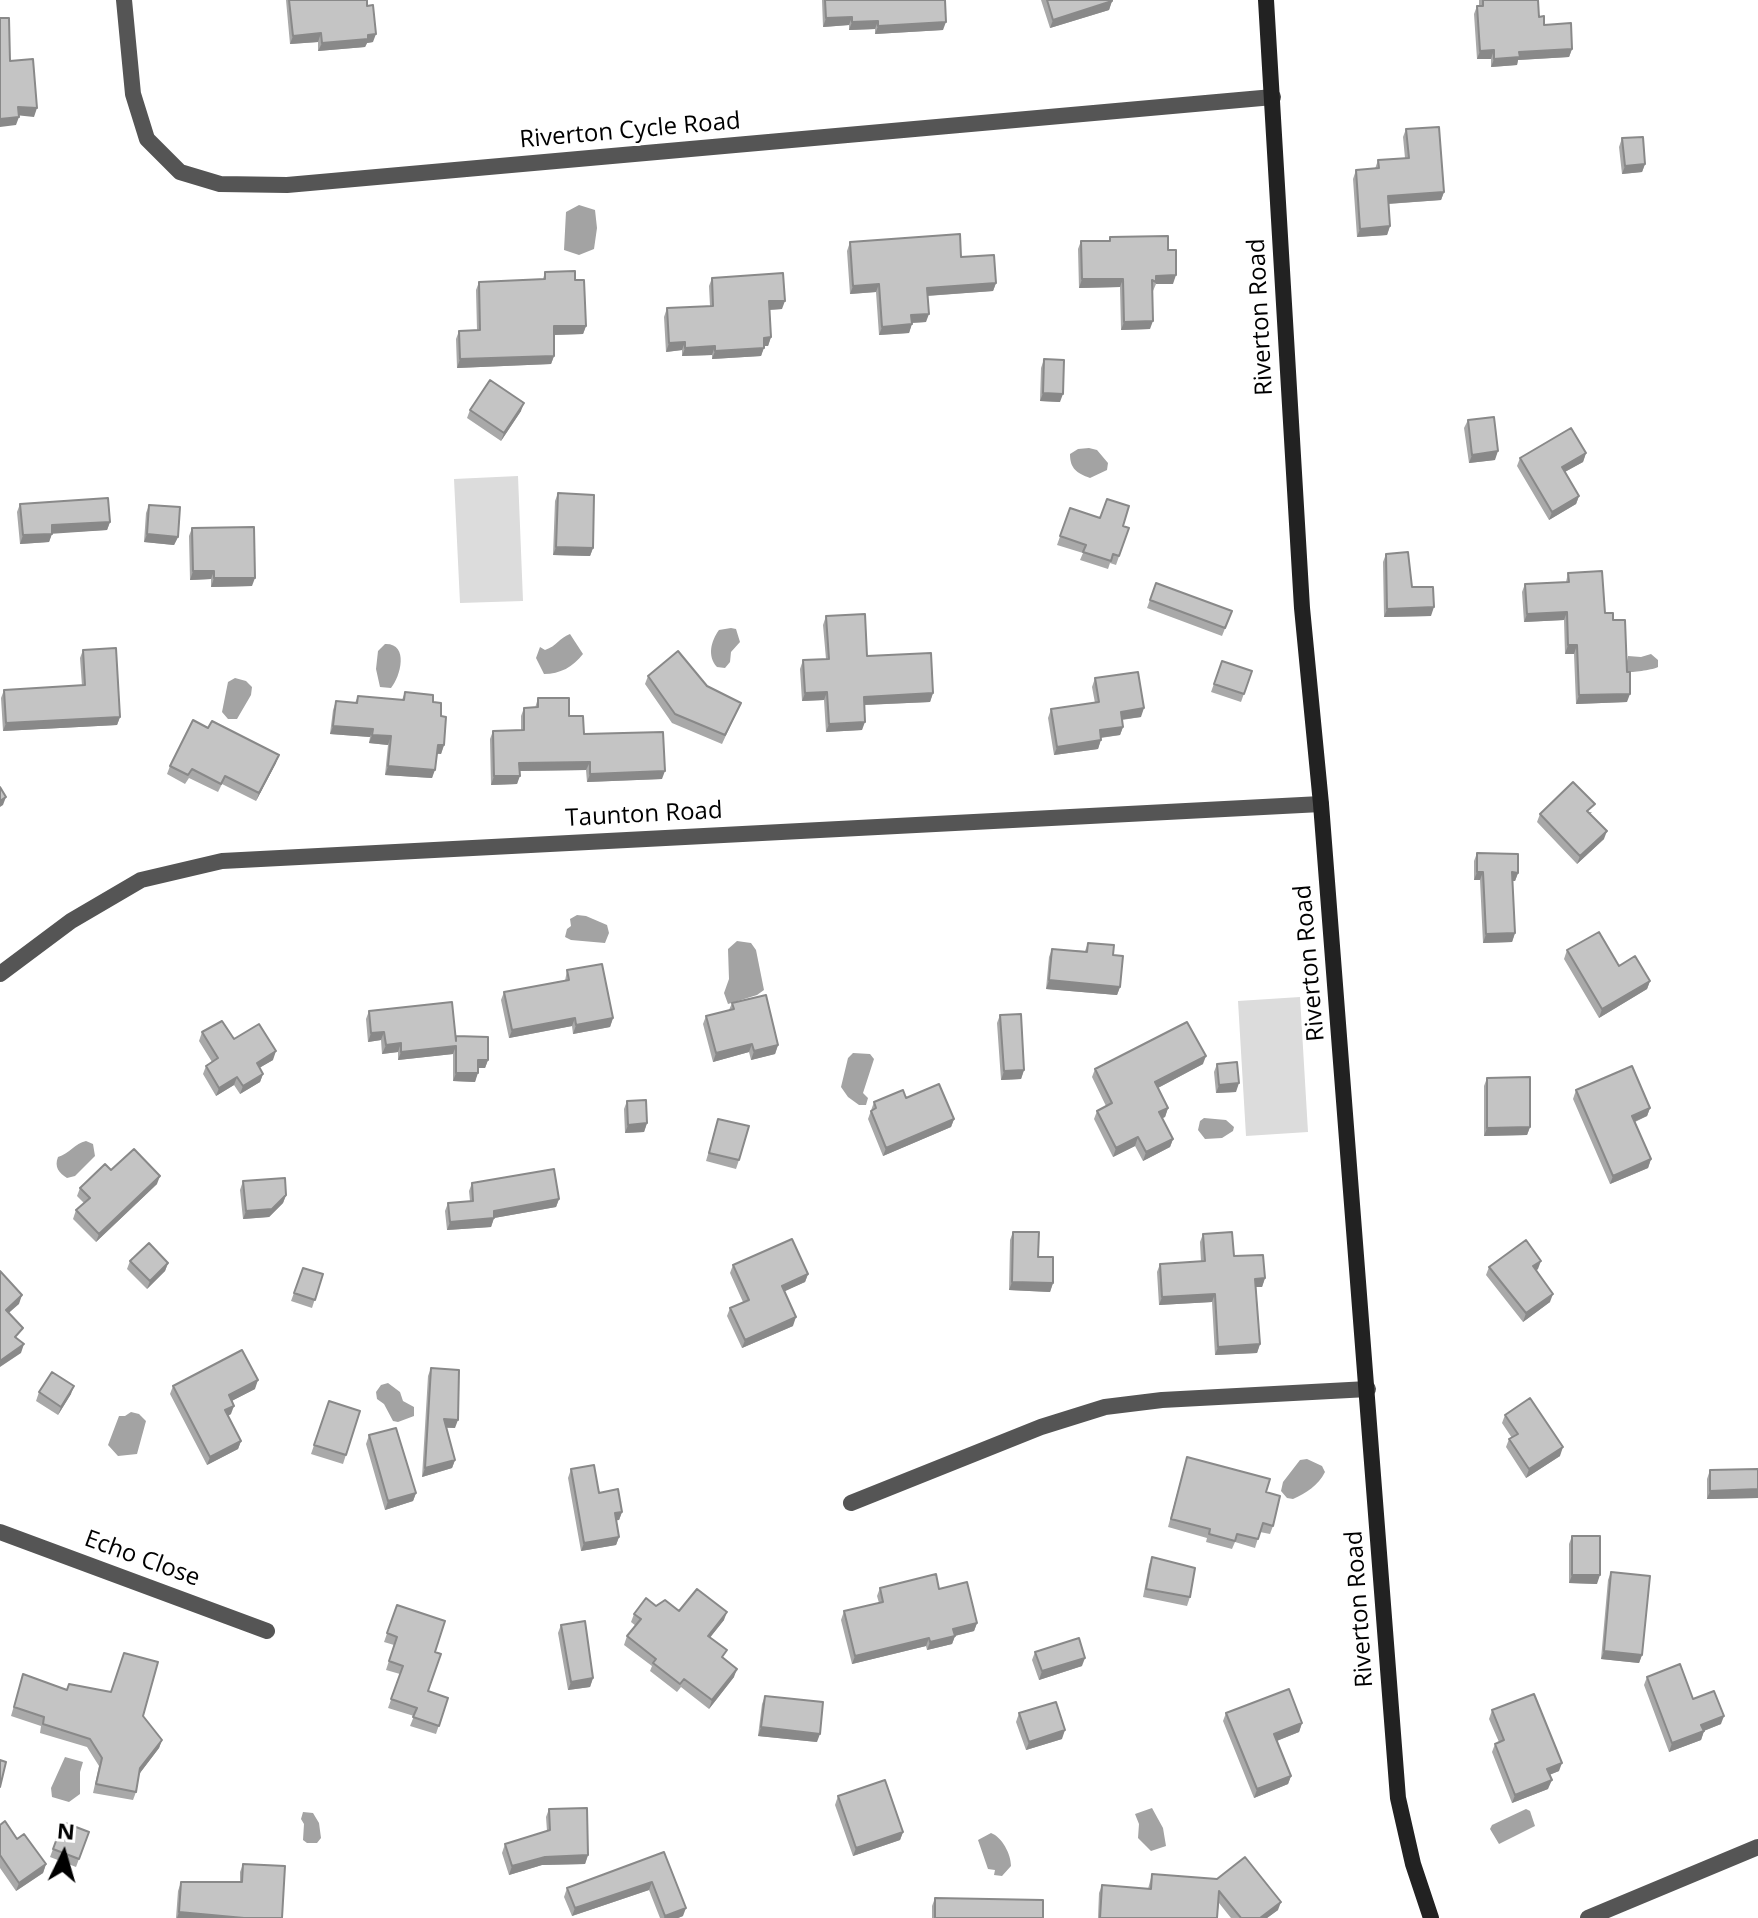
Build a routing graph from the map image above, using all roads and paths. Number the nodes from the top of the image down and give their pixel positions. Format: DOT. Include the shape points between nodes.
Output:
graph roads {
  1 [pos="124,0"];
  2 [pos="1266,0"];
  3 [pos="1273,97"];
  4 [pos="1321,804"];
  5 [pos="0,974"];
  6 [pos="1368,1389"];
  7 [pos="851,1503"];
  8 [pos="0,1532"];
  9 [pos="267,1631"];
  10 [pos="1758,1847"];
  11 [pos="1431,1918"];
  12 [pos="1588,1918"];
  1 -- 3 [label="street, Riverton Cycle Road" via="133,94 147,139 180,172 220,184 287,185"];
  2 -- 3 [label="street, Riverton Road"];
  3 -- 4 [label="street, Riverton Road" via="1302,608"];
  4 -- 5 [label="street, Taunton Road" via="222,861 141,880 71,921"];
  4 -- 6 [label="street, Riverton Road"];
  6 -- 7 [label="street" via="1105,1407"];
  6 -- 11 [label="street, Riverton Road" via="1398,1798"];
  8 -- 9 [label="street, Echo Close"];
  10 -- 12 [label="street"];
}
